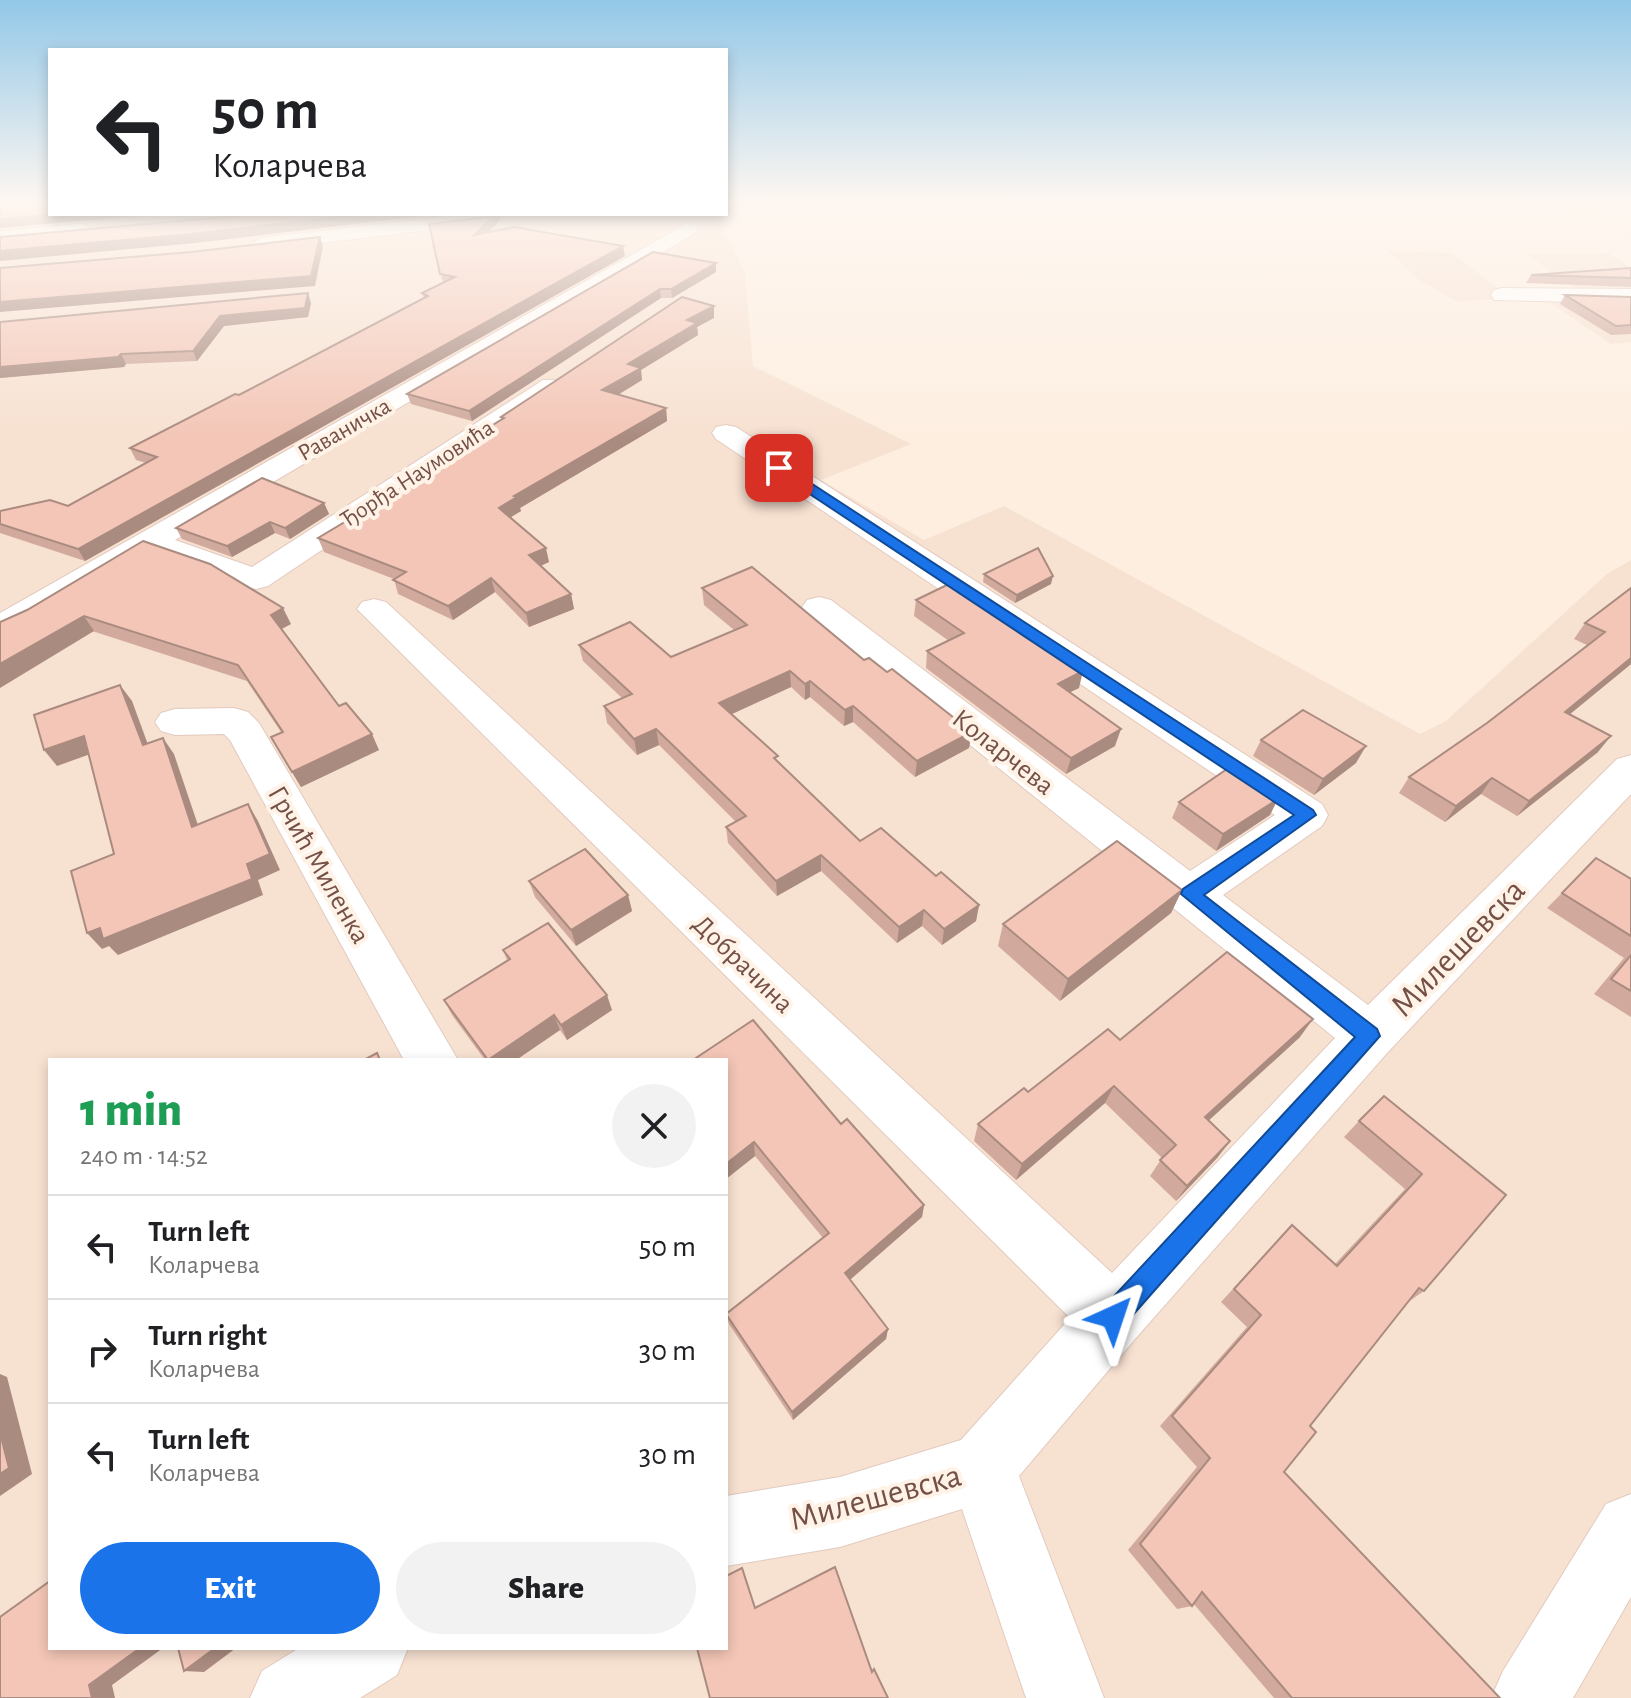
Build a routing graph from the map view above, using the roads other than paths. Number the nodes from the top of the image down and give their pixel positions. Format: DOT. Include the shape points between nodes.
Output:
graph roads {
  1 [pos="602,279"];
  2 [pos="1502,295"];
  3 [pos="1631,296"];
  4 [pos="580,366"];
  5 [pos="726,433"];
  6 [pos="151,542"];
  7 [pos="819,607"];
  8 [pos="374,609"];
  9 [pos="0,628"];
  10 [pos="175,722"];
  11 [pos="1631,769"];
  12 [pos="1190,894"];
  13 [pos="1370,1036"];
  14 [pos="431,1058"];
  15 [pos="1113,1317"];
  16 [pos="982,1468"];
  17 [pos="1631,1529"];
  18 [pos="728,1531"];
  19 [pos="367,1650"];
  20 [pos="289,1698"];
  21 [pos="1065,1698"];
  22 [pos="1530,1698"];
  1 -- 6 [label="street, Раваничка"];
  2 -- 3 [label="street"];
  4 -- 6 [label="street, Ђорђа Наумовића" via="256,579"];
  5 -- 12 [label="street" via="1307,815"];
  6 -- 9 [label="street, Раваничка"];
  7 -- 12 [label="street, Коларчева"];
  8 -- 15 [label="street, Добрачина"];
  10 -- 14 [label="street, Грчић Миленка" via="234,721 245,732"];
  11 -- 13 [label="street, Милешевска"];
  12 -- 13 [label="street, Коларчева"];
  13 -- 15 [label="street, Милешевска"];
  15 -- 16 [label="street, Милешевска"];
  16 -- 18 [label="street, Милешевска" via="840,1512"];
  16 -- 21 [label="street"];
  17 -- 22 [label="street"];
  19 -- 20 [label="street"];
}
